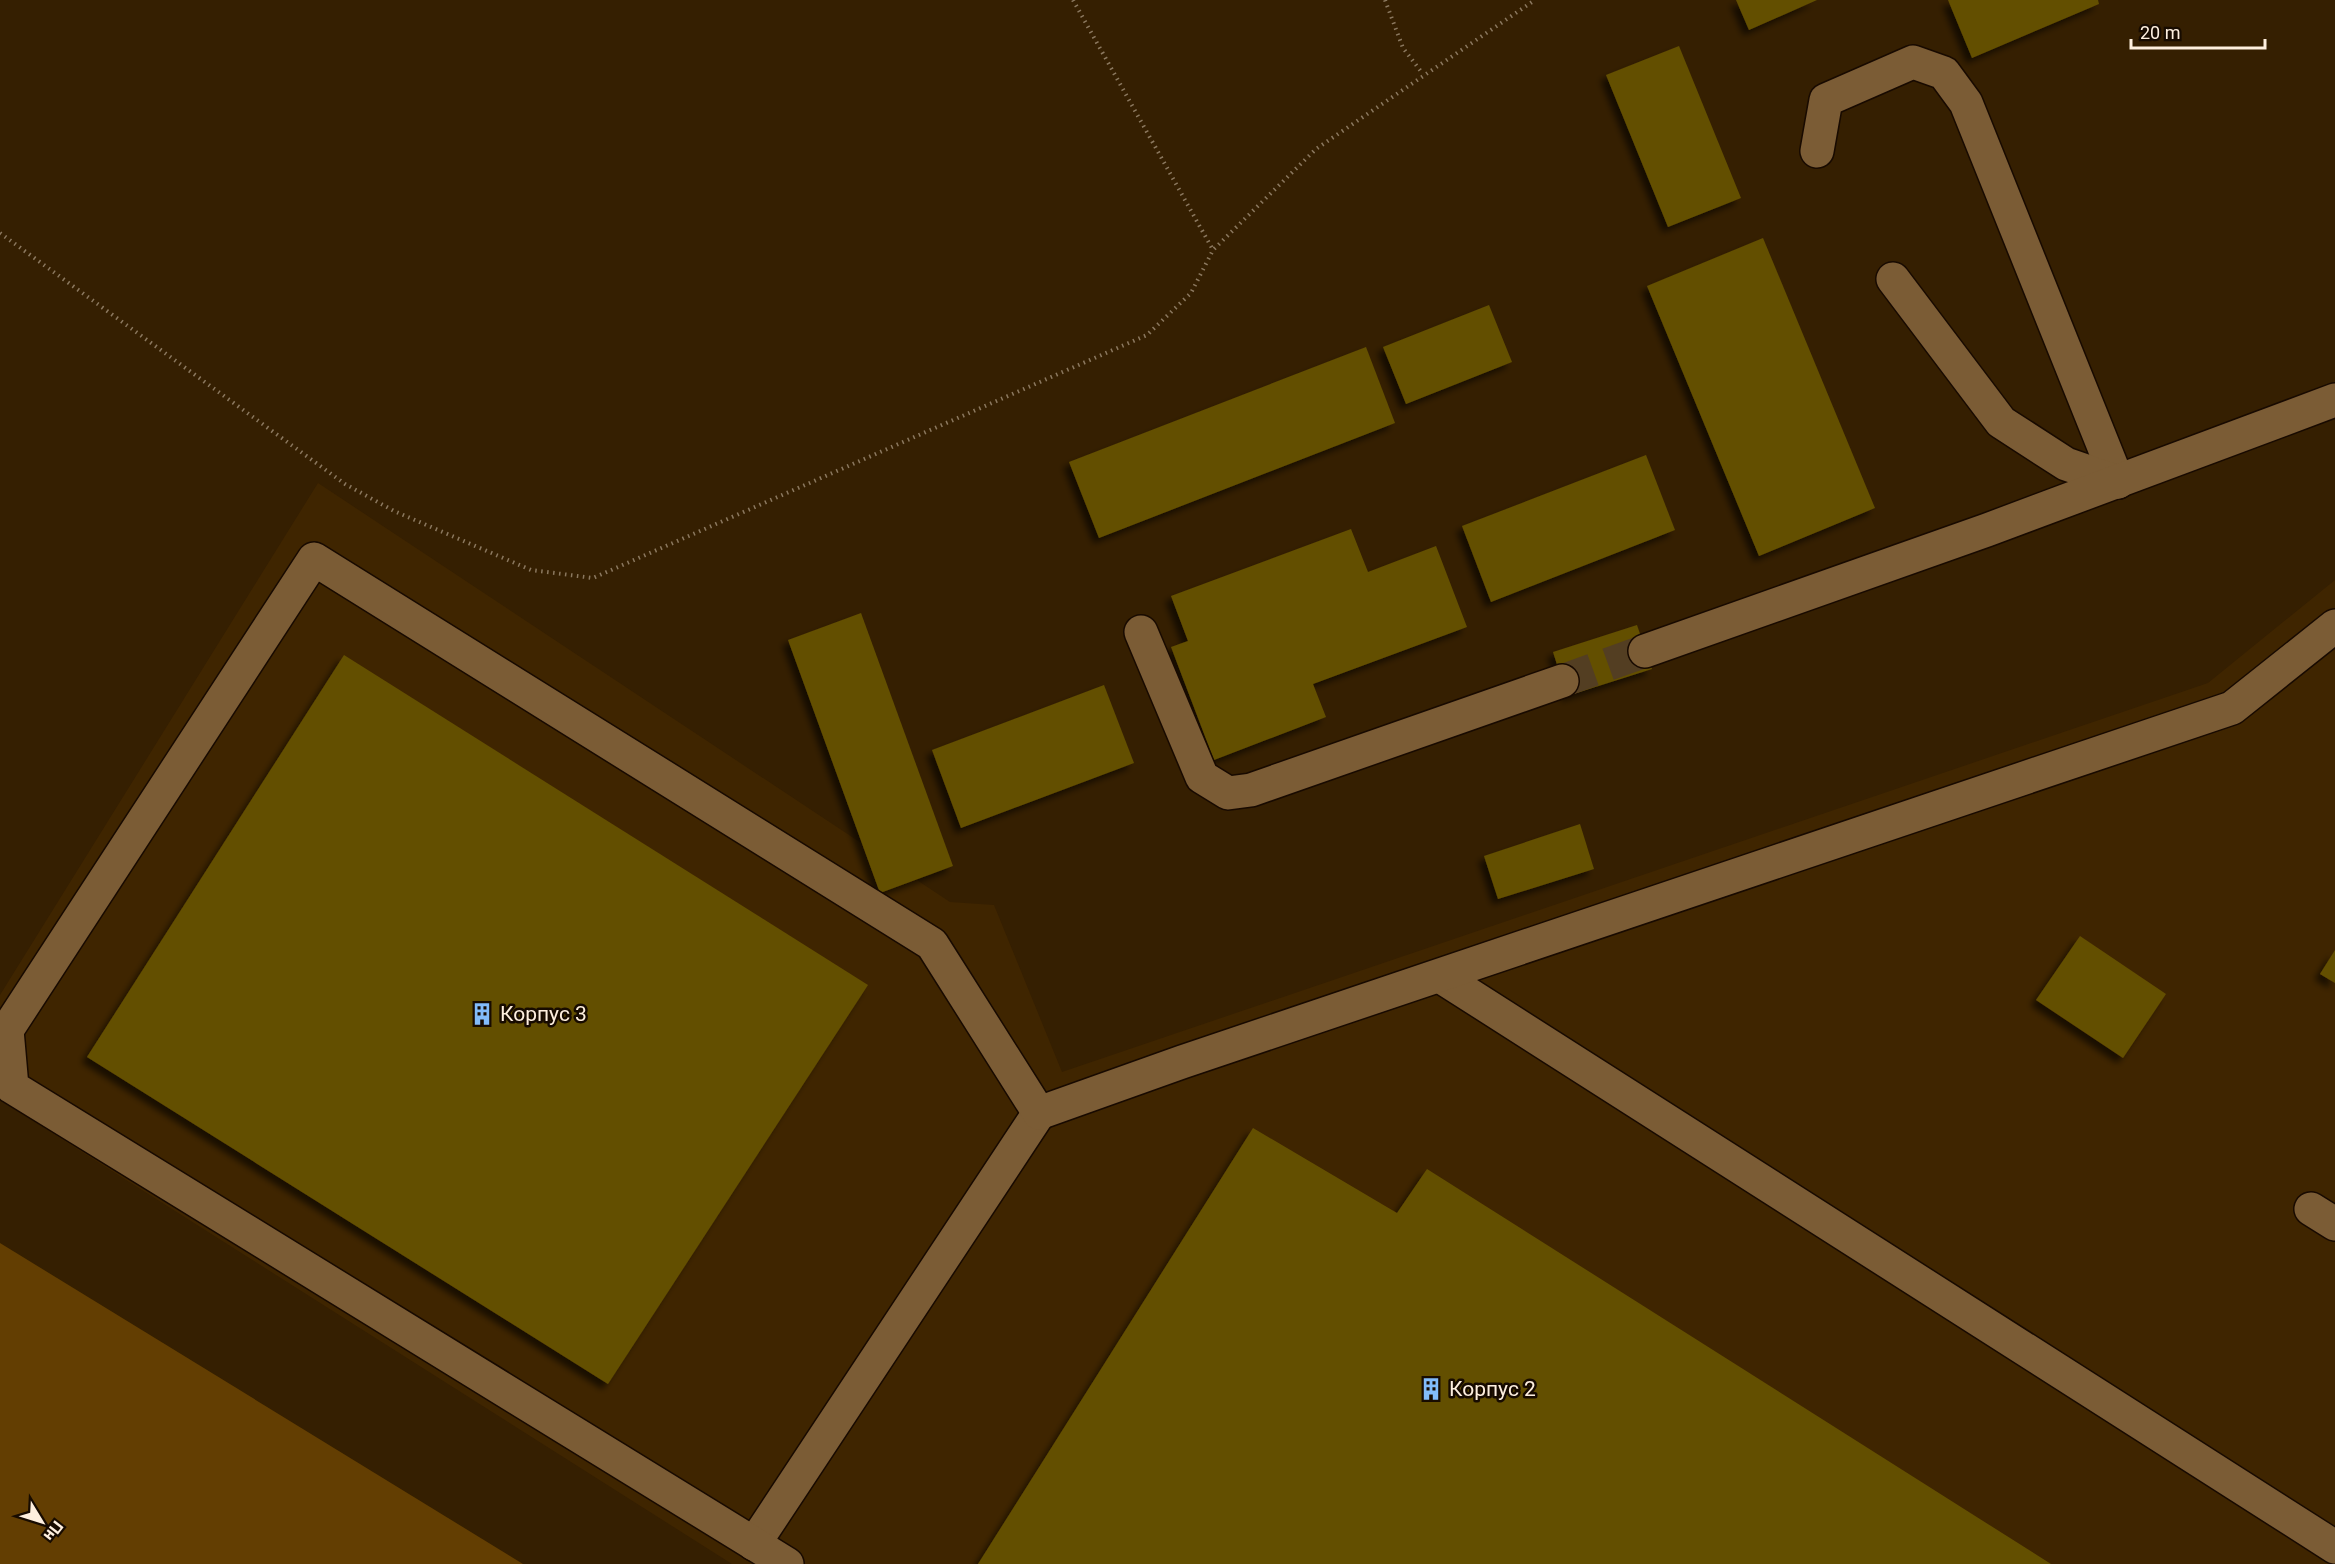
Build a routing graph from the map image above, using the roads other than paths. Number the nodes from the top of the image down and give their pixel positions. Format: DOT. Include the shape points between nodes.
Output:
graph roads {
  1 [pos="1817,151"];
  2 [pos="1893,279"];
  3 [pos="2335,400"];
  4 [pos="2118,482"];
  5 [pos="2335,626"];
  6 [pos="1141,632"];
  7 [pos="1645,651"];
  8 [pos="1562,681"];
  9 [pos="1440,976"];
  10 [pos="1039,1113"];
  11 [pos="754,1544"];
  12 [pos="2335,1547"];
  13 [pos="787,1564"];
  1 -- 4 [label="lane" via="1826,100 1913,62 1944,73 1966,103"];
  2 -- 4 [label="lane" via="2001,422 2066,464"];
  3 -- 4 [label="lane"];
  4 -- 7 [label="lane"];
  5 -- 9 [label="lane" via="2232,708"];
  6 -- 8 [label="lane" via="1202,777 1228,793 1251,790"];
  9 -- 10 [label="lane"];
  9 -- 12 [label="lane"];
  10 -- 11 [label="lane"];
  10 -- 11 [label="lane" via="932,944 314,559 7,1030 12,1087"];
  11 -- 13 [label="lane"];
}
